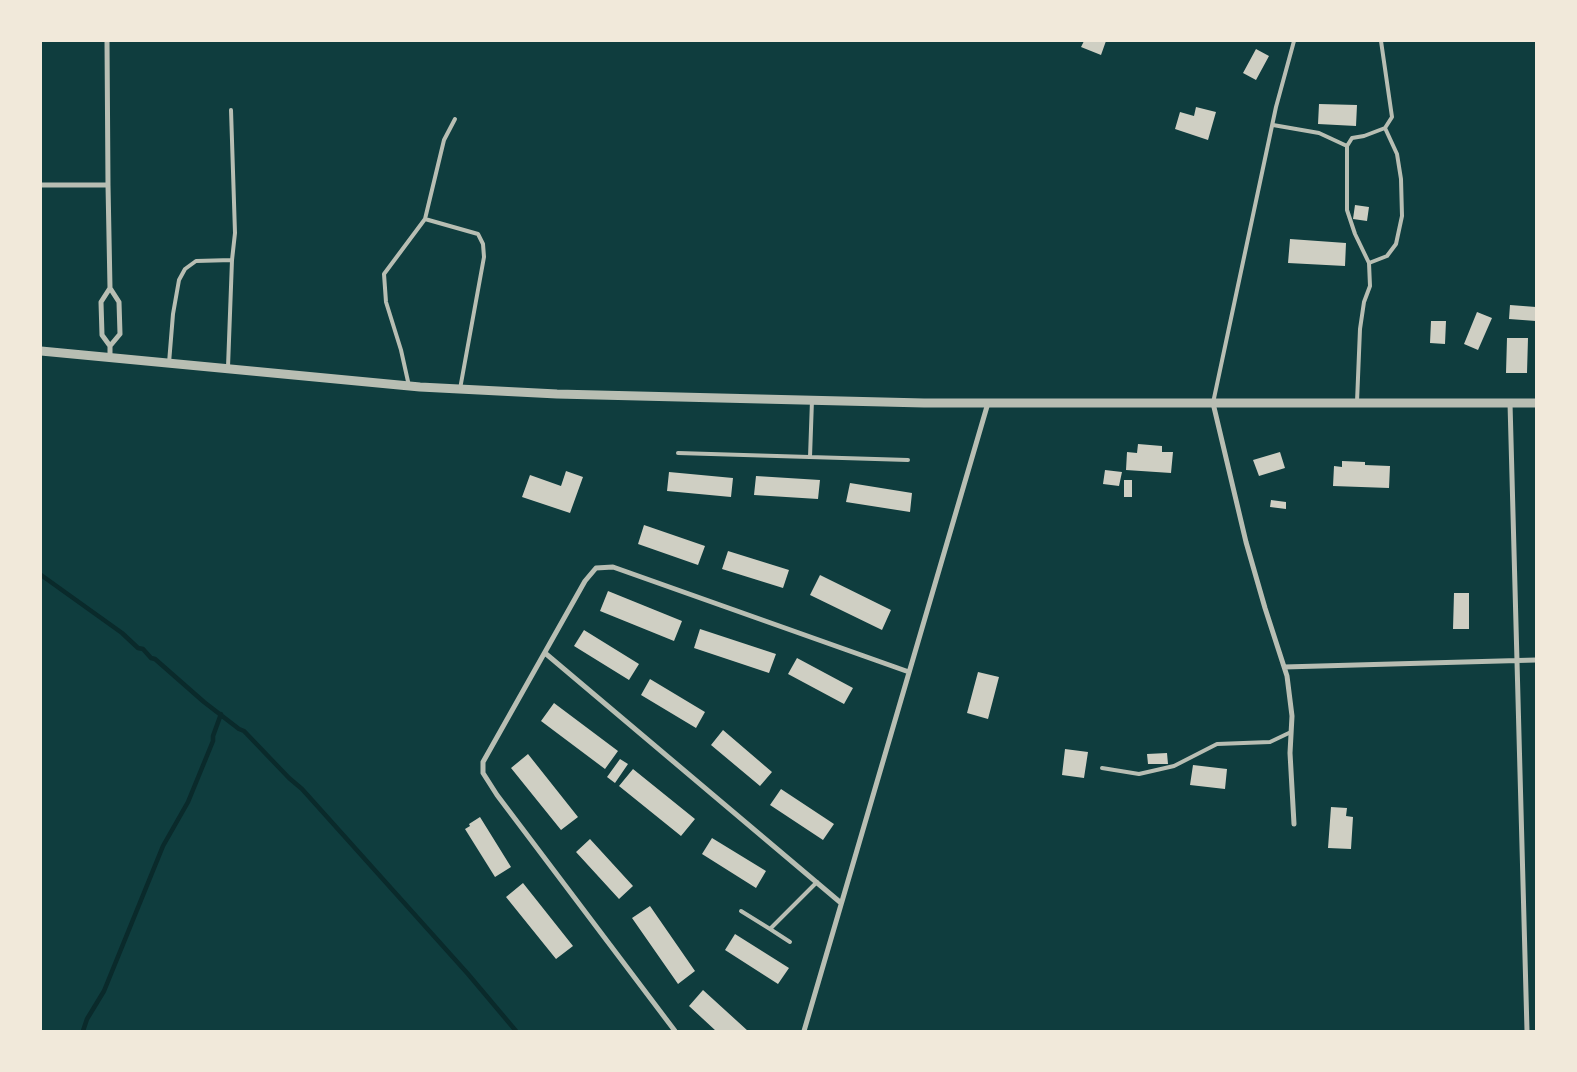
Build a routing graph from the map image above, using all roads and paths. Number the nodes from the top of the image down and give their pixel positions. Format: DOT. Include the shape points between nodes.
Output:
graph roads {
  1 [pos="107,41"];
  2 [pos="1294,41"];
  3 [pos="1381,41"];
  4 [pos="231,110"];
  5 [pos="455,119"];
  6 [pos="1272,125"];
  7 [pos="1385,128"];
  8 [pos="1347,146"];
  9 [pos="41,184"];
  10 [pos="108,185"];
  11 [pos="425,219"];
  12 [pos="232,260"];
  13 [pos="1369,263"];
  14 [pos="110,288"];
  15 [pos="110,346"];
  16 [pos="41,351"];
  17 [pos="110,358"];
  18 [pos="169,363"];
  19 [pos="228,369"];
  20 [pos="409,386"];
  21 [pos="460,390"];
  22 [pos="812,400"];
  23 [pos="988,403"];
  24 [pos="1213,403"];
  25 [pos="1356,403"];
  26 [pos="1510,403"];
  27 [pos="1536,403"];
  28 [pos="678,454"];
  29 [pos="810,457"];
  30 [pos="908,460"];
  31 [pos="545,653"];
  32 [pos="1518,660"];
  33 [pos="1536,660"];
  34 [pos="1284,667"];
  35 [pos="909,672"];
  36 [pos="1291,732"];
  37 [pos="1102,768"];
  38 [pos="1294,824"];
  39 [pos="817,882"];
  40 [pos="841,902"];
  41 [pos="741,911"];
  42 [pos="770,929"];
  43 [pos="790,942"];
  44 [pos="675,1031"];
  45 [pos="804,1031"];
  46 [pos="1527,1031"];
  1 -- 10 [label="street"];
  2 -- 6 [label="lane"];
  3 -- 7 [label="lane" via="1392,117"];
  4 -- 12 [label="lane" via="235,234"];
  5 -- 11 [label="lane" via="444,140"];
  6 -- 8 [label="lane" via="1319,133"];
  6 -- 24 [label="lane"];
  7 -- 8 [label="lane" via="1352,138"];
  7 -- 13 [label="lane" via="1397,154 1402,216 1396,244 1387,256"];
  8 -- 13 [label="lane" via="1347,210"];
  9 -- 10 [label="street"];
  10 -- 14 [label="street"];
  11 -- 20 [label="lane" via="384,274 386,302"];
  11 -- 21 [label="lane" via="478,234 483,244 484,257"];
  12 -- 18 [label="lane" via="196,261 185,269 179,280 172,314"];
  12 -- 19 [label="lane"];
  13 -- 25 [label="lane" via="1370,286 1360,329"];
  14 -- 15 [label="street" via="101,302 102,335"];
  14 -- 15 [label="street" via="119,302 120,334"];
  15 -- 17 [label="street"];
  16 -- 17 [label="street"];
  17 -- 18 [label="street"];
  18 -- 19 [label="street"];
  19 -- 20 [label="street"];
  20 -- 21 [label="street"];
  21 -- 22 [label="street"];
  22 -- 23 [label="street"];
  22 -- 29 [label="lane"];
  23 -- 24 [label="street"];
  23 -- 35 [label="street"];
  24 -- 25 [label="street"];
  24 -- 34 [label="street" via="1246,542"];
  25 -- 26 [label="street"];
  26 -- 27 [label="street"];
  26 -- 32 [label="street"];
  28 -- 29 [label="lane"];
  29 -- 30 [label="lane"];
  31 -- 35 [label="street" via="584,582 596,568 613,567"];
  31 -- 39 [label="street"];
  31 -- 44 [label="street" via="483,762 483,773 496,795"];
  32 -- 33 [label="street"];
  32 -- 34 [label="street"];
  32 -- 46 [label="street"];
  34 -- 36 [label="street" via="1292,716"];
  35 -- 40 [label="street"];
  36 -- 37 [label="lane" via="1270,742 1217,744 1174,766 1138,774"];
  36 -- 38 [label="street"];
  39 -- 40 [label="street"];
  39 -- 42 [label="lane"];
  40 -- 45 [label="street"];
  41 -- 42 [label="lane"];
  42 -- 43 [label="lane"];
}
